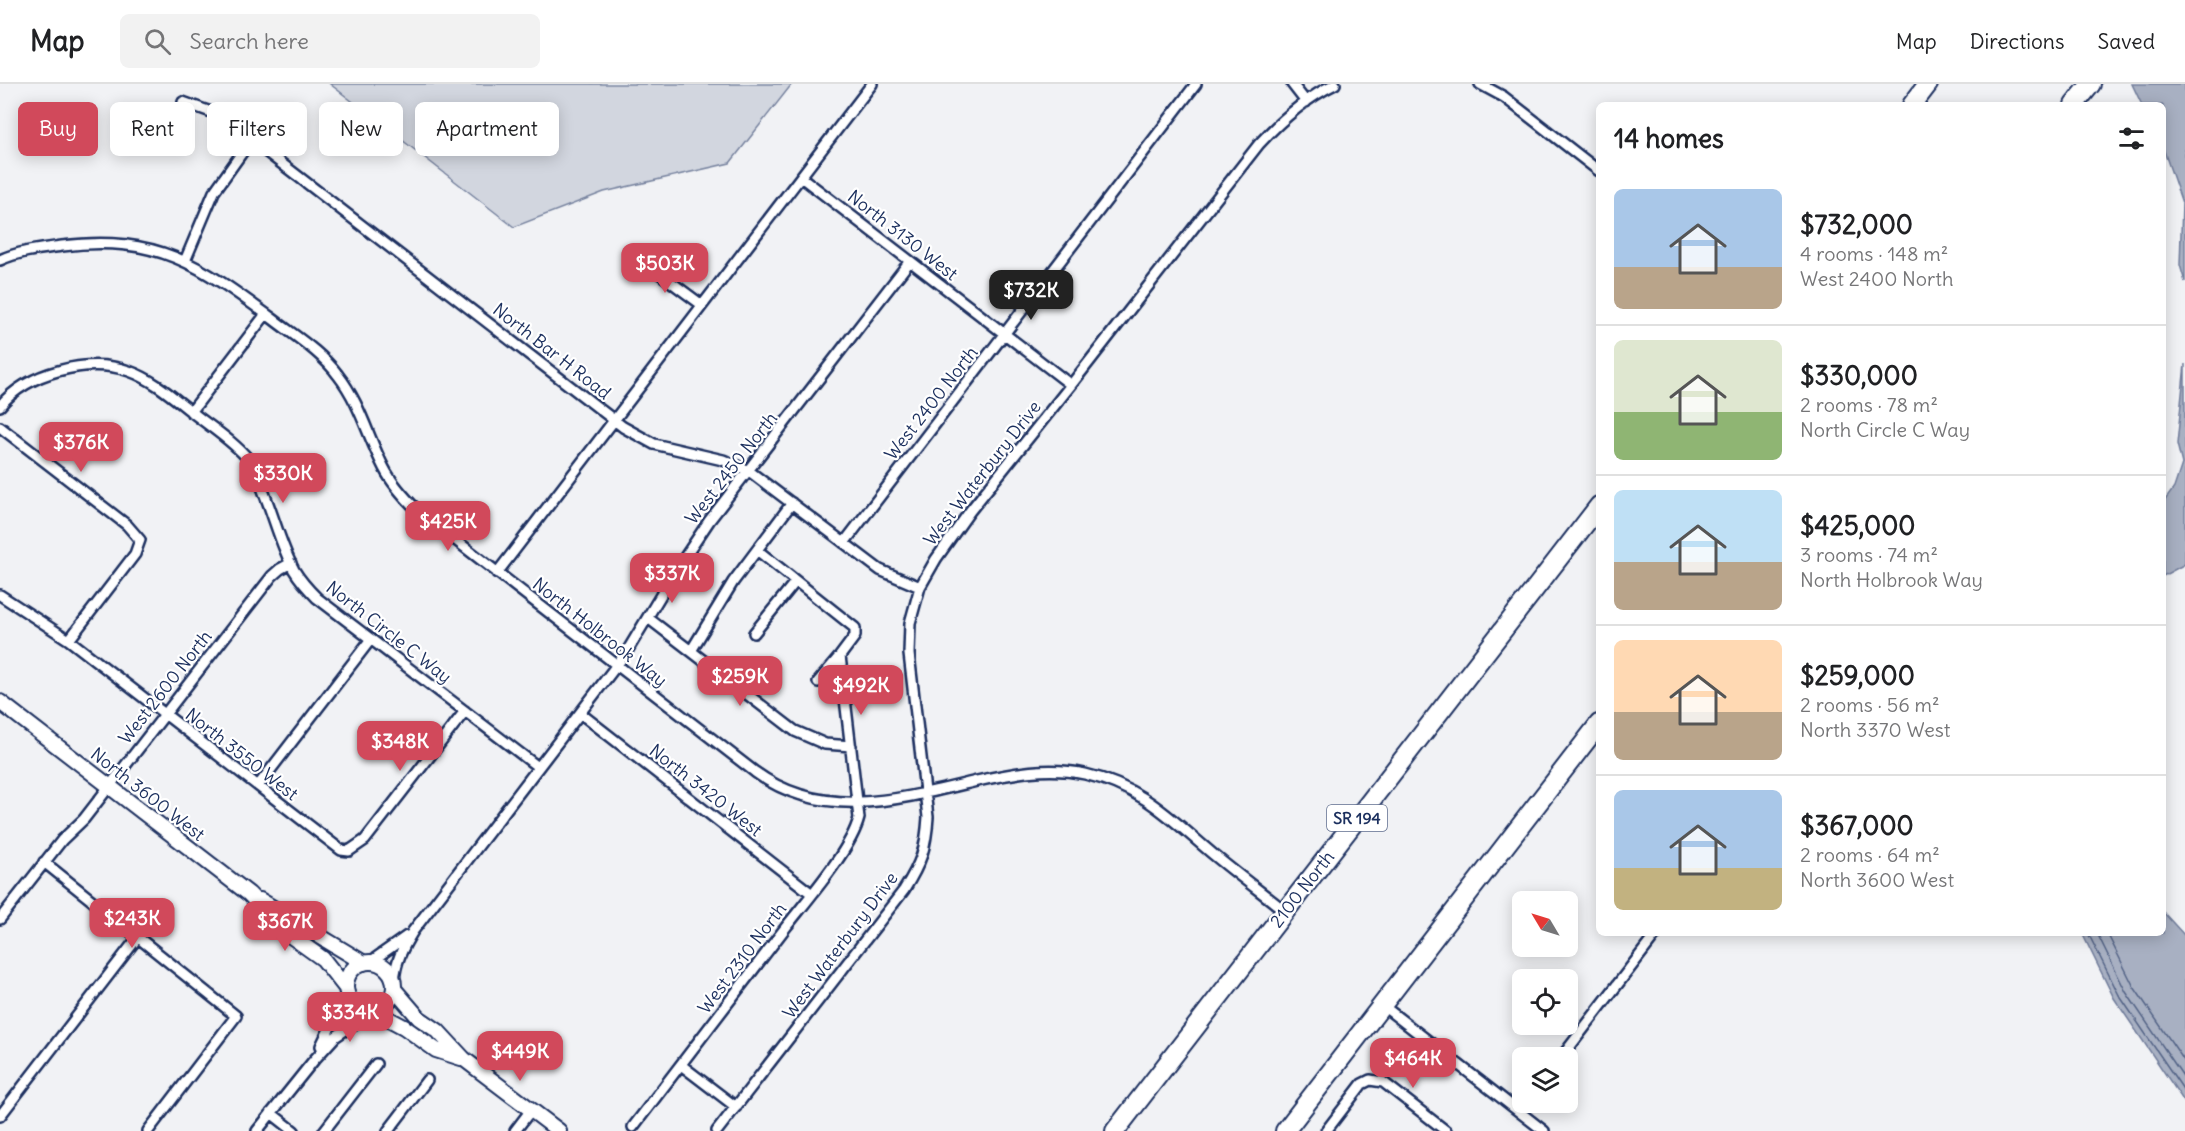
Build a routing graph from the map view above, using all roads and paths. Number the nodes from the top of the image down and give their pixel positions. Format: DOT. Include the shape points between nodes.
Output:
graph roads {
  1 [pos="872,84"];
  2 [pos="1196,84"];
  3 [pos="1292,84"];
  4 [pos="1335,84"];
  5 [pos="1480,84"];
  6 [pos="1928,84"];
  7 [pos="2091,84"];
  8 [pos="1306,102"];
  9 [pos="1914,102"];
  10 [pos="2076,102"];
  11 [pos="239,156"];
  12 [pos="272,156"];
  13 [pos="1596,169"];
  14 [pos="801,177"];
  15 [pos="0,260"];
  16 [pos="185,261"];
  17 [pos="910,261"];
  18 [pos="644,262"];
  19 [pos="702,305"];
  20 [pos="266,314"];
  21 [pos="1005,334"];
  22 [pos="1071,385"];
  23 [pos="0,406"];
  24 [pos="191,412"];
  25 [pos="614,420"];
  26 [pos="0,427"];
  27 [pos="749,471"];
  28 [pos="792,502"];
  29 [pos="1596,510"];
  30 [pos="844,543"];
  31 [pos="757,550"];
  32 [pos="291,563"];
  33 [pos="496,573"];
  34 [pos="796,581"];
  35 [pos="920,587"];
  36 [pos="0,595"];
  37 [pos="648,618"];
  38 [pos="754,633"];
  39 [pos="371,639"];
  40 [pos="69,640"];
  41 [pos="690,651"];
  42 [pos="840,656"];
  43 [pos="616,665"];
  44 [pos="818,682"];
  45 [pos="0,702"];
  46 [pos="465,711"];
  47 [pos="0,712"];
  48 [pos="580,713"];
  49 [pos="165,715"];
  50 [pos="26,723"];
  51 [pos="1596,728"];
  52 [pos="851,746"];
  53 [pos="538,767"];
  54 [pos="258,786"];
  55 [pos="109,787"];
  56 [pos="925,793"];
  57 [pos="858,803"];
  58 [pos="44,862"];
  59 [pos="249,894"];
  60 [pos="812,894"];
  61 [pos="1285,911"];
  62 [pos="0,919"];
  63 [pos="413,931"];
  64 [pos="1655,936"];
  65 [pos="138,937"];
  66 [pos="367,962"];
  67 [pos="394,985"];
  68 [pos="346,991"];
  69 [pos="1382,1005"];
  70 [pos="373,1011"];
  71 [pos="1569,1047"];
  72 [pos="464,1059"];
  73 [pos="314,1060"];
  74 [pos="376,1064"];
  75 [pos="681,1065"];
  76 [pos="427,1080"];
  77 [pos="736,1107"];
  78 [pos="1512,1107"];
  79 [pos="531,1110"];
  80 [pos="271,1113"];
  81 [pos="1520,1113"];
  82 [pos="0,1116"];
  83 [pos="633,1127"];
  84 [pos="148,1131"];
  85 [pos="257,1131"];
  86 [pos="294,1131"];
  87 [pos="324,1131"];
  88 [pos="388,1131"];
  89 [pos="515,1131"];
  90 [pos="558,1131"];
  91 [pos="717,1131"];
  92 [pos="1115,1131"];
  93 [pos="1285,1131"];
  94 [pos="1326,1131"];
  95 [pos="1446,1131"];
  96 [pos="1544,1131"];
  1 -- 14 [label="street"];
  2 -- 21 [label="street, West 2400 North"];
  3 -- 8 [label="street"];
  4 -- 8 [label="street, West Waterbury Drive"];
  5 -- 13 [label="street" via="1504,97"];
  6 -- 9 [label="highway"];
  7 -- 10 [label="highway"];
  8 -- 22 [label="street, West Waterbury Drive" via="1259,144"];
  11 -- 16 [label="street" via="219,183"];
  12 -- 25 [label="street, North Bar H Road"];
  14 -- 17 [label="street, North 3130 West"];
  14 -- 19 [label="street"];
  15 -- 16 [label="street, North Holbrook Way" via="31,250 78,244 127,244"];
  16 -- 20 [label="street, North Holbrook Way" via="225,283"];
  17 -- 21 [label="street, North 3130 West"];
  17 -- 27 [label="street, West 2450 North"];
  18 -- 19 [label="street"];
  19 -- 25 [label="street"];
  20 -- 24 [label="street"];
  20 -- 33 [label="street, North Holbrook Way" via="337,373 360,409 384,468 407,500"];
  21 -- 22 [label="street, North 3130 West"];
  21 -- 30 [label="street, West 2400 North"];
  22 -- 35 [label="street, West Waterbury Drive" via="970,511"];
  23 -- 24 [label="street, North Circle C Way" via="27,382 43,375 93,366 114,367 145,378"];
  24 -- 32 [label="street, North Circle C Way" via="250,462"];
  25 -- 27 [label="street, North Bar H Road" via="654,444 723,460"];
  25 -- 33 [label="street"];
  26 -- 40 [label="street" via="127,525 140,540 135,554"];
  27 -- 28 [label="street, North Bar H Road"];
  27 -- 37 [label="street, West 2450 North" via="692,546"];
  28 -- 30 [label="street, North Bar H Road"];
  28 -- 31 [label="street"];
  29 -- 61 [label="highway, 2100 North / SR 194"];
  30 -- 35 [label="street, North Bar H Road" via="880,570"];
  31 -- 34 [label="street"];
  31 -- 41 [label="street"];
  32 -- 39 [label="street, North Circle C Way" via="317,598"];
  32 -- 49 [label="street, West 2600 North" via="272,576"];
  33 -- 43 [label="street, North Holbrook Way"];
  34 -- 38 [label="street"];
  34 -- 42 [label="street" via="853,625 853,640"];
  35 -- 56 [label="street, West Waterbury Drive" via="910,623 909,654"];
  36 -- 40 [label="street, North 3550 West"];
  37 -- 41 [label="street"];
  37 -- 43 [label="street, West 2450 North"];
  39 -- 46 [label="street, North Circle C Way"];
  39 -- 54 [label="street"];
  40 -- 49 [label="street, North 3550 West"];
  41 -- 52 [label="street" via="795,731 825,744"];
  42 -- 44 [label="street"];
  42 -- 52 [label="street, West 2310 North"];
  43 -- 48 [label="street, West 2450 North"];
  43 -- 57 [label="street, North Holbrook Way" via="768,782 799,796"];
  45 -- 50 [label="street, North 3600 West"];
  46 -- 53 [label="street, North Circle C Way"];
  46 -- 54 [label="street, North 3550 West" via="365,840 349,851 333,845"];
  47 -- 50 [label="street, North 3600 West"];
  48 -- 53 [label="street, West 2450 North"];
  48 -- 60 [label="street, North 3420 West"];
  49 -- 54 [label="street, North 3550 West"];
  49 -- 55 [label="street, West 2600 North"];
  50 -- 55 [label="street, North 3600 West"];
  51 -- 69 [label="highway"];
  52 -- 57 [label="street, West 2310 North"];
  53 -- 63 [label="street, West 2450 North"];
  55 -- 58 [label="street, West 2600 North"];
  55 -- 59 [label="street, North 3600 West"];
  56 -- 57 [label="street, North Holbrook Way"];
  56 -- 61 [label="street, North Holbrook Way" via="1025,771 1058,770 1100,778 1165,811"];
  56 -- 77 [label="street, West Waterbury Drive" via="927,841 914,874"];
  57 -- 60 [label="street, West 2310 North" via="856,828"];
  58 -- 62 [label="street, West 2600 North"];
  58 -- 65 [label="street"];
  59 -- 66 [label="street, North 3600 West"];
  59 -- 68 [label="street, North 3600 West" via="288,934 323,959"];
  60 -- 75 [label="street, West 2310 North"];
  61 -- 92 [label="highway, 2100 North / SR 194"];
  63 -- 66 [label="street, West 2450 North"];
  63 -- 67 [label="street, West 2450 North" via="394,970"];
  64 -- 71 [label="street"];
  65 -- 82 [label="street"];
  65 -- 84 [label="street" via="236,1016"];
  66 -- 67 [label="street" via="388,970"];
  66 -- 68 [label="street" via="352,969"];
  67 -- 70 [label="street" via="389,1001"];
  67 -- 72 [label="street" via="419,1017"];
  68 -- 70 [label="street" via="354,1005"];
  68 -- 73 [label="street"];
  69 -- 78 [label="street"];
  69 -- 93 [label="highway"];
  70 -- 72 [label="street" via="436,1050"];
  70 -- 73 [label="street" via="335,1037"];
  72 -- 79 [label="street"];
  73 -- 80 [label="street"];
  74 -- 87 [label="street"];
  75 -- 77 [label="street"];
  75 -- 83 [label="street, West 2310 North"];
  76 -- 88 [label="street"];
  77 -- 91 [label="street, West Waterbury Drive"];
  79 -- 89 [label="street"];
  79 -- 90 [label="street"];
  80 -- 85 [label="street"];
  80 -- 86 [label="street"];
  81 -- 96 [label="street"];
  94 -- 95 [label="street" via="1362,1084 1370,1080 1383,1082"];
}
